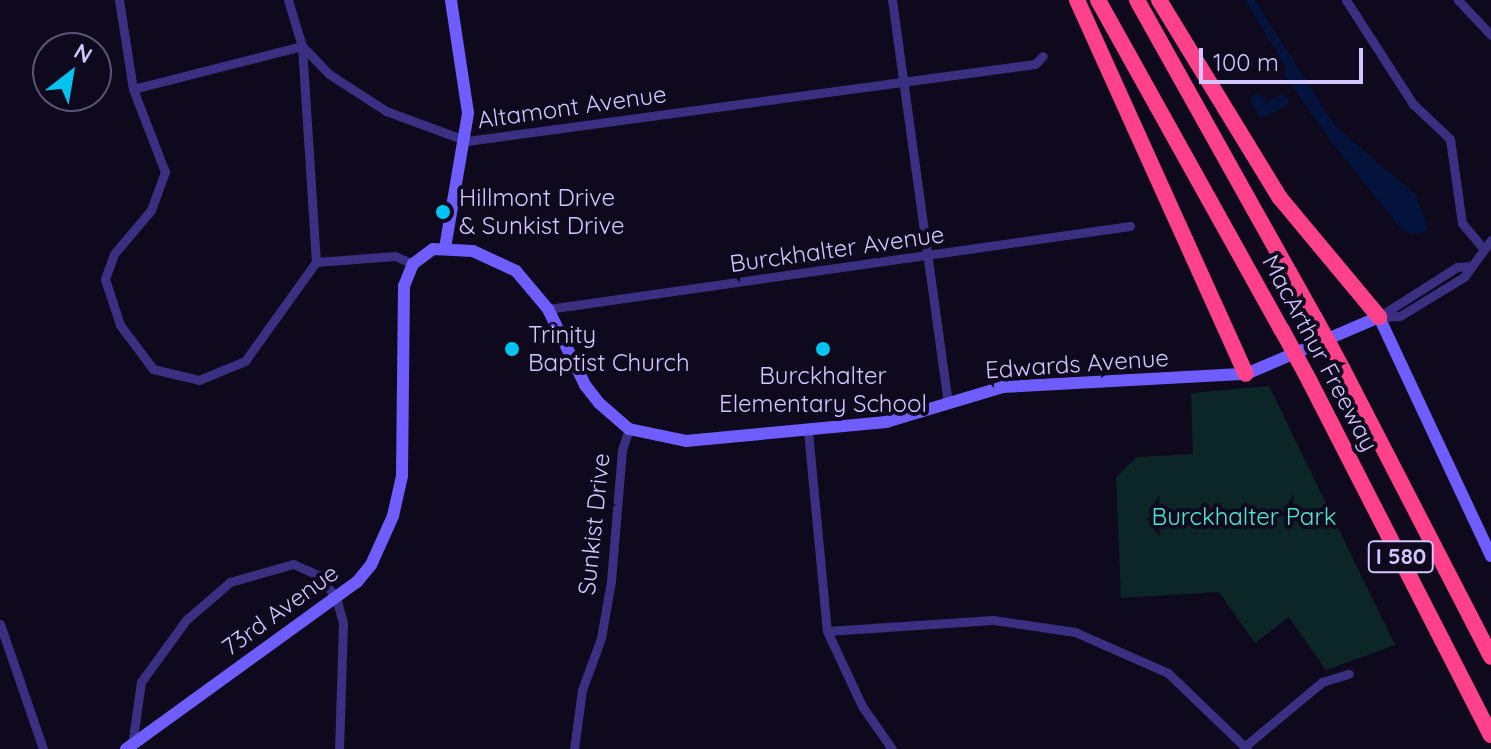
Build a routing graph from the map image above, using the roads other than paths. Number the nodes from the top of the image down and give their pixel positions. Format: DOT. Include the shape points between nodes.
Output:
graph roads {
  1 [pos="119,0"];
  2 [pos="288,0"];
  3 [pos="451,0"];
  4 [pos="892,0"];
  5 [pos="1077,0"];
  6 [pos="1098,0"];
  7 [pos="1137,0"];
  8 [pos="1159,0"];
  9 [pos="1346,0"];
  10 [pos="1458,0"];
  11 [pos="1491,35"];
  12 [pos="302,46"];
  13 [pos="1043,56"];
  14 [pos="903,82"];
  15 [pos="133,89"];
  16 [pos="467,141"];
  17 [pos="1130,226"];
  18 [pos="1491,240"];
  19 [pos="445,248"];
  20 [pos="1484,249"];
  21 [pos="927,257"];
  22 [pos="316,262"];
  23 [pos="413,264"];
  24 [pos="548,309"];
  25 [pos="1379,317"];
  26 [pos="1246,374"];
  27 [pos="948,402"];
  28 [pos="629,429"];
  29 [pos="808,431"];
  30 [pos="1491,556"];
  31 [pos="336,597"];
  32 [pos="0,624"];
  33 [pos="827,631"];
  34 [pos="12,654"];
  35 [pos="0,656"];
  36 [pos="1491,657"];
  37 [pos="1349,674"];
  38 [pos="1491,735"];
  39 [pos="129,747"];
  40 [pos="1245,748"];
  41 [pos="43,749"];
  42 [pos="339,749"];
  43 [pos="574,749"];
  44 [pos="892,749"];
  1 -- 15 [label="street"];
  2 -- 12 [label="street"];
  3 -- 16 [label="main road" via="466,85"];
  4 -- 14 [label="street"];
  5 -- 26 [label="highway"];
  6 -- 38 [label="highway, MacArthur Freeway / I 580, bridge" via="1309,380"];
  7 -- 36 [label="highway, MacArthur Freeway / I 580, bridge" via="1342,368"];
  8 -- 25 [label="highway" via="1280,198"];
  9 -- 20 [label="street" via="1413,104 1450,139 1462,223"];
  10 -- 11 [label="street"];
  12 -- 15 [label="street"];
  12 -- 16 [label="street, Altamont Avenue" via="329,74 386,111"];
  12 -- 22 [label="street"];
  13 -- 14 [label="street, Altamont Avenue" via="1035,64"];
  14 -- 16 [label="street, Altamont Avenue"];
  14 -- 21 [label="street"];
  15 -- 22 [label="street" via="165,172 151,210 114,254 105,279 120,325 137,354 153,369 183,380 229,371 258,349"];
  16 -- 19 [label="main road"];
  17 -- 21 [label="street, Burckhalter Avenue"];
  18 -- 20 [label="street"];
  19 -- 23 [label="main road"];
  19 -- 24 [label="main road, Sunkist Drive" via="497,259 535,290"];
  20 -- 25 [label="street" via="1470,266 1457,267"];
  21 -- 24 [label="street, Burckhalter Avenue"];
  21 -- 27 [label="street"];
  22 -- 23 [label="street" via="395,256"];
  23 -- 31 [label="main road, 73rd Avenue" via="404,286 406,440 393,516 371,565"];
  24 -- 28 [label="main road, Sunkist Drive" via="585,385"];
  25 -- 26 [label="main road, Edwards Avenue"];
  25 -- 30 [label="main road"];
  26 -- 27 [label="main road, Edwards Avenue" via="1003,387"];
  27 -- 29 [label="main road, Edwards Avenue" via="886,422"];
  28 -- 29 [label="main road, Edwards Avenue" via="686,441"];
  28 -- 43 [label="street, Sunkist Drive" via="622,450 611,581 601,638 582,690"];
  29 -- 33 [label="street"];
  31 -- 39 [label="main road, 73rd Avenue"];
  31 -- 39 [label="street" via="318,575 293,564 230,582 186,620 148,667"];
  31 -- 42 [label="street" via="343,623"];
  32 -- 34 [label="street"];
  33 -- 40 [label="street" via="993,620 1075,632 1168,673"];
  33 -- 44 [label="street" via="862,706"];
  34 -- 35 [label="street"];
  34 -- 41 [label="street"];
  37 -- 40 [label="street" via="1322,682"];
}
